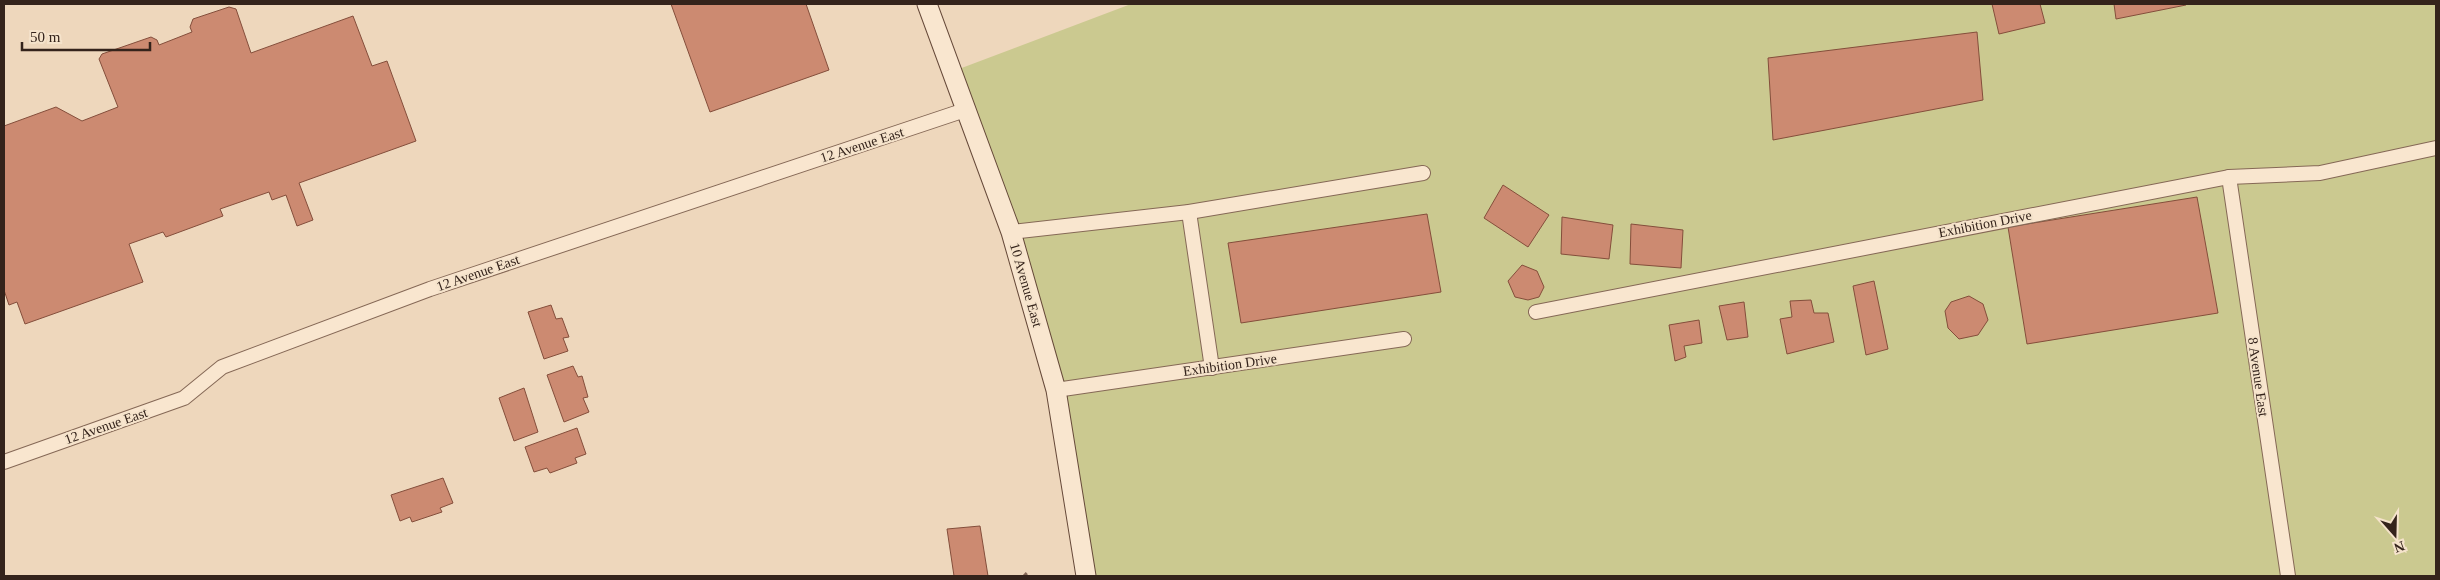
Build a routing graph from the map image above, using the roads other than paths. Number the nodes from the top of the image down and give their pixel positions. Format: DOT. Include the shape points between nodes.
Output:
graph roads {
  1 [pos="927,4"];
  2 [pos="965,110"];
  3 [pos="2436,148"];
  4 [pos="1423,173"];
  5 [pos="2229,177"];
  6 [pos="1189,212"];
  7 [pos="1011,232"];
  8 [pos="1536,312"];
  9 [pos="1404,339"];
  10 [pos="1212,368"];
  11 [pos="1056,390"];
  12 [pos="4,462"];
  13 [pos="1086,576"];
  14 [pos="2288,576"];
  1 -- 2 [label="street, 10 Avenue East"];
  2 -- 7 [label="street, 10 Avenue East"];
  2 -- 12 [label="street, 12 Avenue East" via="430,289 222,367 184,398"];
  3 -- 5 [label="street, Exhibition Drive" via="2320,173"];
  4 -- 6 [label="street"];
  5 -- 8 [label="street, Exhibition Drive"];
  5 -- 14 [label="street, 8 Avenue East"];
  6 -- 7 [label="street"];
  6 -- 10 [label="street"];
  7 -- 11 [label="street, 10 Avenue East"];
  9 -- 10 [label="street, Exhibition Drive"];
  10 -- 11 [label="street, Exhibition Drive"];
  11 -- 13 [label="street, 10 Avenue East"];
}
